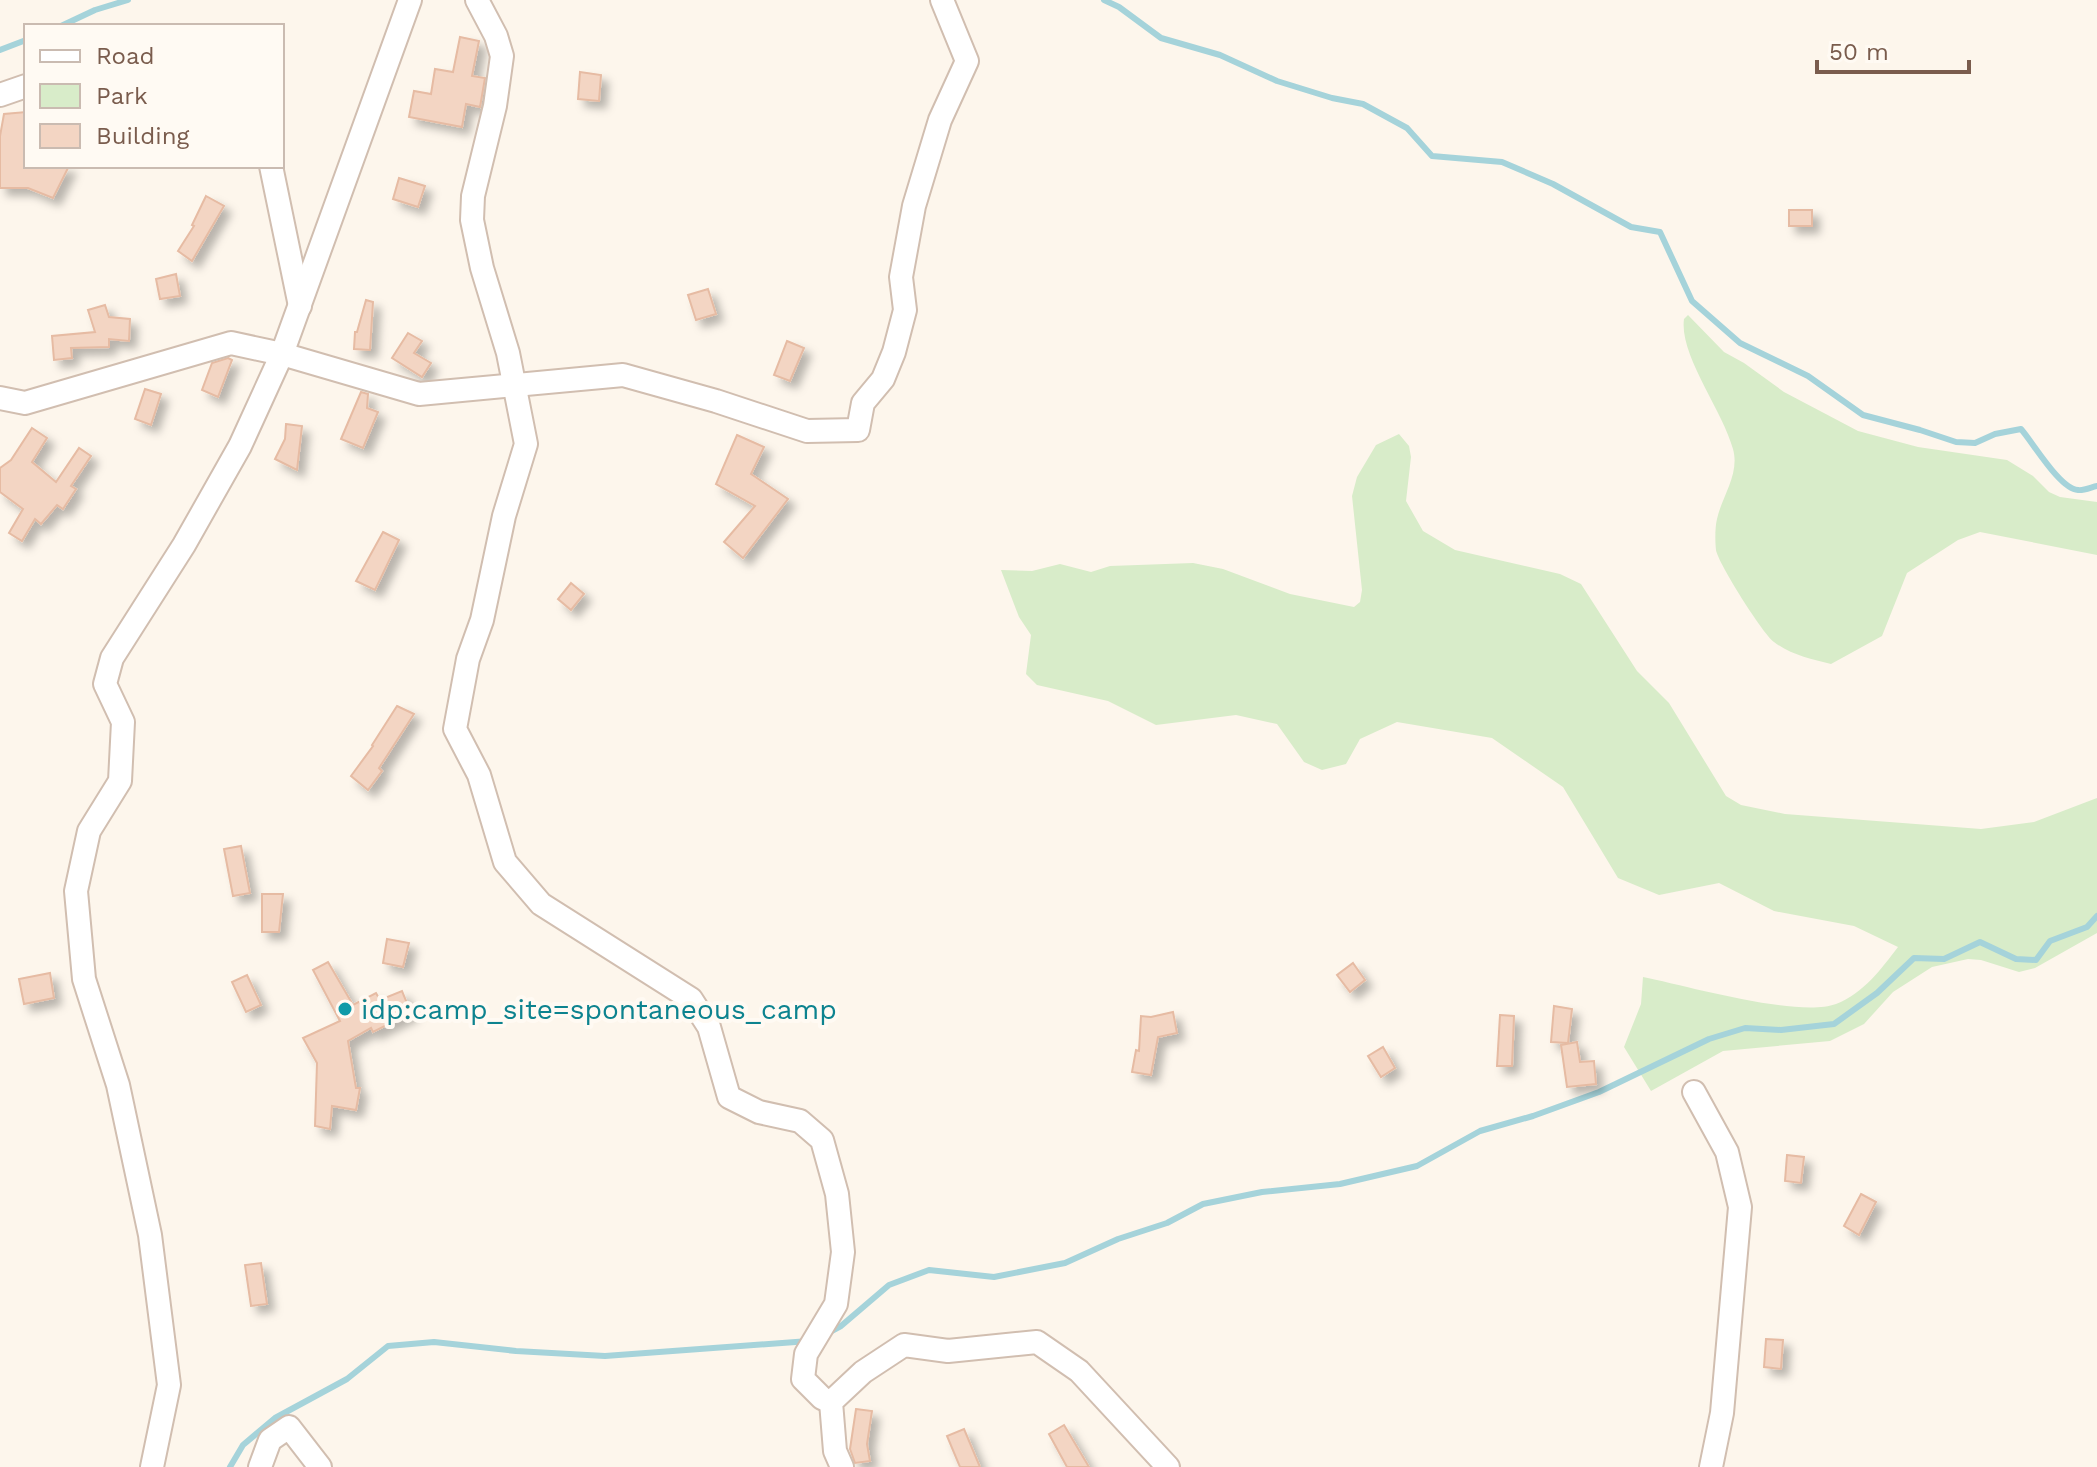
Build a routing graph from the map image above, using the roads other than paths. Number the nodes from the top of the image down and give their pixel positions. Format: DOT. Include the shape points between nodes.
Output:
graph roads {
  1 [pos="410,0"];
  2 [pos="477,0"];
  3 [pos="942,0"];
  4 [pos="24,87"];
  5 [pos="0,95"];
  6 [pos="271,168"];
  7 [pos="300,306"];
  8 [pos="282,354"];
  9 [pos="513,385"];
  10 [pos="0,398"];
  11 [pos="1694,1092"];
  12 [pos="831,1402"];
  13 [pos="152,1467"];
  14 [pos="260,1467"];
  15 [pos="320,1467"];
  16 [pos="842,1467"];
  17 [pos="1168,1467"];
  18 [pos="1711,1467"];
  1 -- 7 [label="street"];
  2 -- 9 [label="street" via="502,56 472,220"];
  3 -- 9 [label="street" via="967,61 940,120 914,206 901,277 905,310 894,352 883,379 863,403 858,430 807,431 623,375"];
  4 -- 5 [label="street"];
  6 -- 7 [label="street"];
  7 -- 8 [label="street"];
  8 -- 9 [label="street" via="419,394"];
  8 -- 10 [label="street" via="231,343 25,403"];
  8 -- 13 [label="street" via="233,458 112,658 105,684 123,722 120,781 89,831 76,891 84,979 118,1085 150,1235 169,1385"];
  9 -- 12 [label="street" via="526,444 468,659 455,729 479,775 505,862 541,904 691,999 709,1027 729,1097 759,1112 800,1121 822,1140 837,1194 843,1252 836,1304 806,1354 803,1379"];
  11 -- 18 [label="street" via="1727,1152 1740,1207 1722,1413"];
  12 -- 16 [label="street" via="835,1451"];
  12 -- 17 [label="street" via="904,1345 948,1351 1037,1342 1079,1371"];
  14 -- 15 [label="street" via="270,1440 289,1427"];
}
